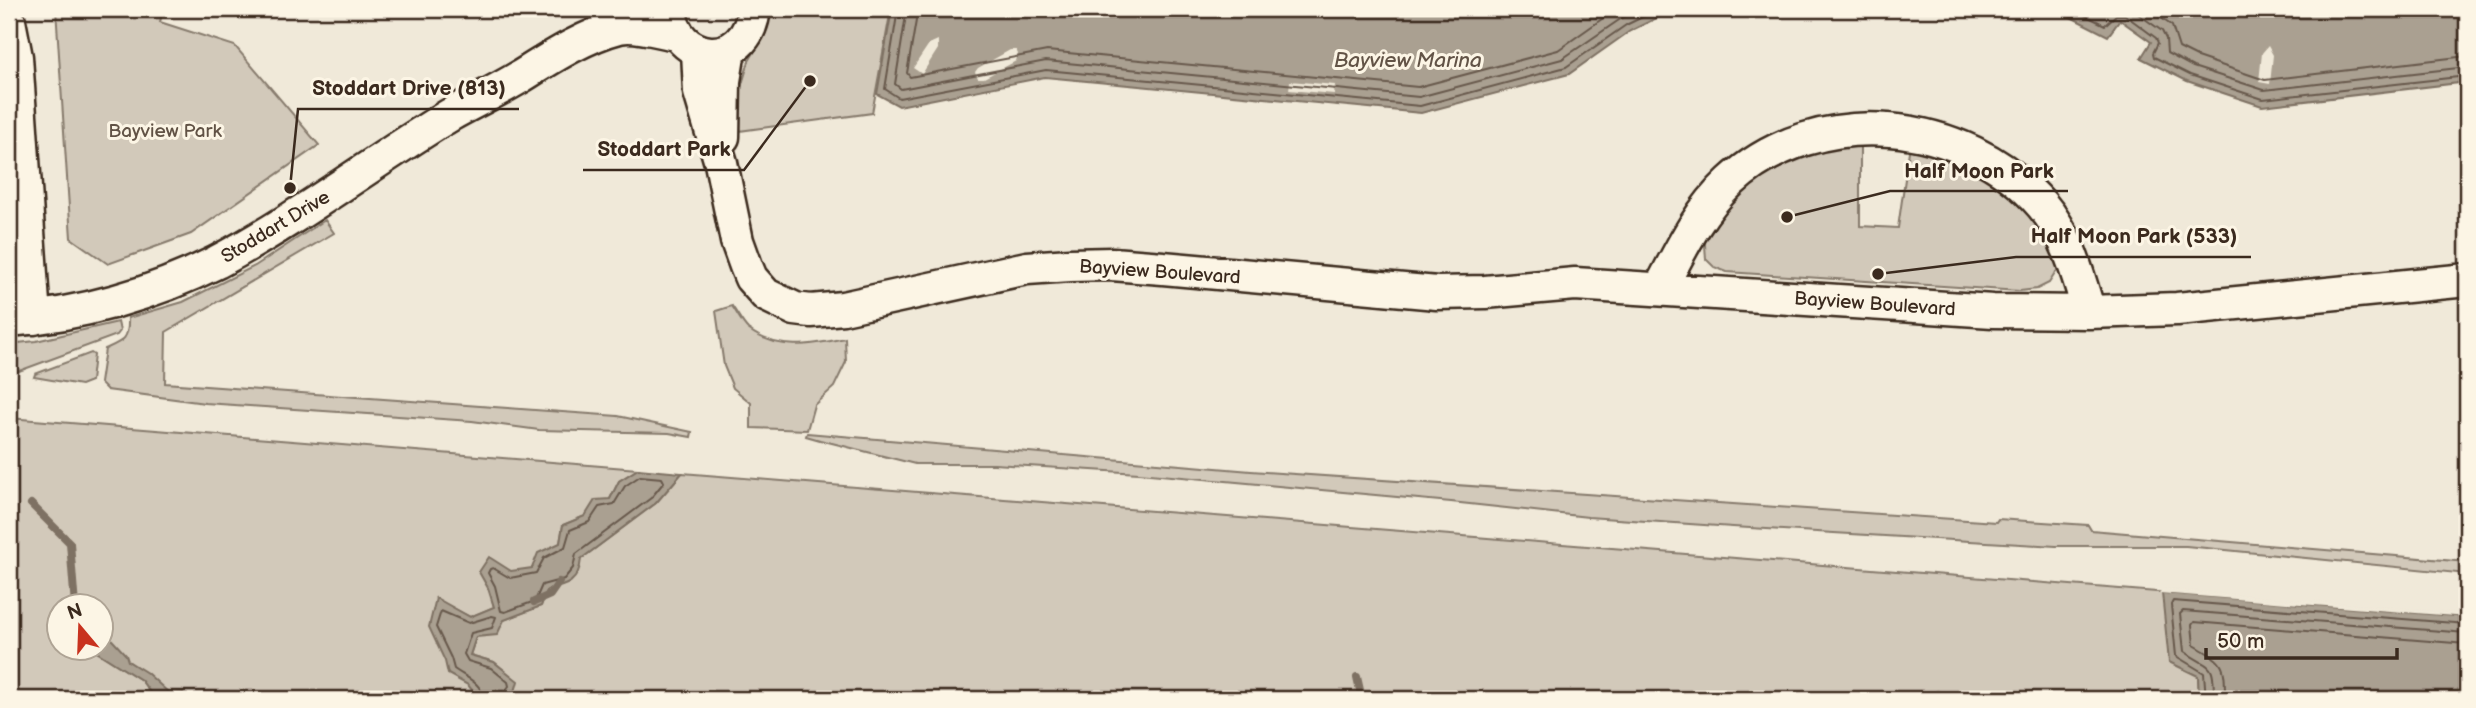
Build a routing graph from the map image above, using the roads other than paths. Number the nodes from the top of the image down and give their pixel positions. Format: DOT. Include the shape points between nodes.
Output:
graph roads {
  1 [pos="608,9"];
  2 [pos="754,9"];
  3 [pos="9,21"];
  4 [pos="681,31"];
  5 [pos="729,50"];
  6 [pos="519,77"];
  7 [pos="721,163"];
  8 [pos="2467,281"];
  9 [pos="1660,289"];
  10 [pos="2089,312"];
  11 [pos="21,319"];
  1 -- 6 [label="street, Stoddart Drive" via="544,47"];
  2 -- 5 [label="street" via="743,40"];
  3 -- 11 [label="street" via="16,57"];
  4 -- 5 [label="street, Stoddart Drive" via="713,54"];
  4 -- 6 [label="street, Stoddart Drive" via="621,26 550,57"];
  4 -- 7 [label="street, Bayview Boulevard"];
  5 -- 7 [label="street, Bayview Boulevard"];
  6 -- 11 [label="street, Stoddart Drive" via="450,115 216,262 118,301"];
  7 -- 9 [label="street, Bayview Boulevard" via="737,241 751,278 779,303 811,311 843,309 1004,272 1070,265 1112,264 1437,293 1576,284"];
  8 -- 10 [label="street, Bayview Boulevard" via="2177,309"];
  9 -- 10 [label="street, Bayview Boulevard" via="1993,311"];
  9 -- 10 [label="street" via="1698,219 1723,189 1750,167 1812,138 1855,130 1905,130 1969,150 2030,192 2065,240"];
}
